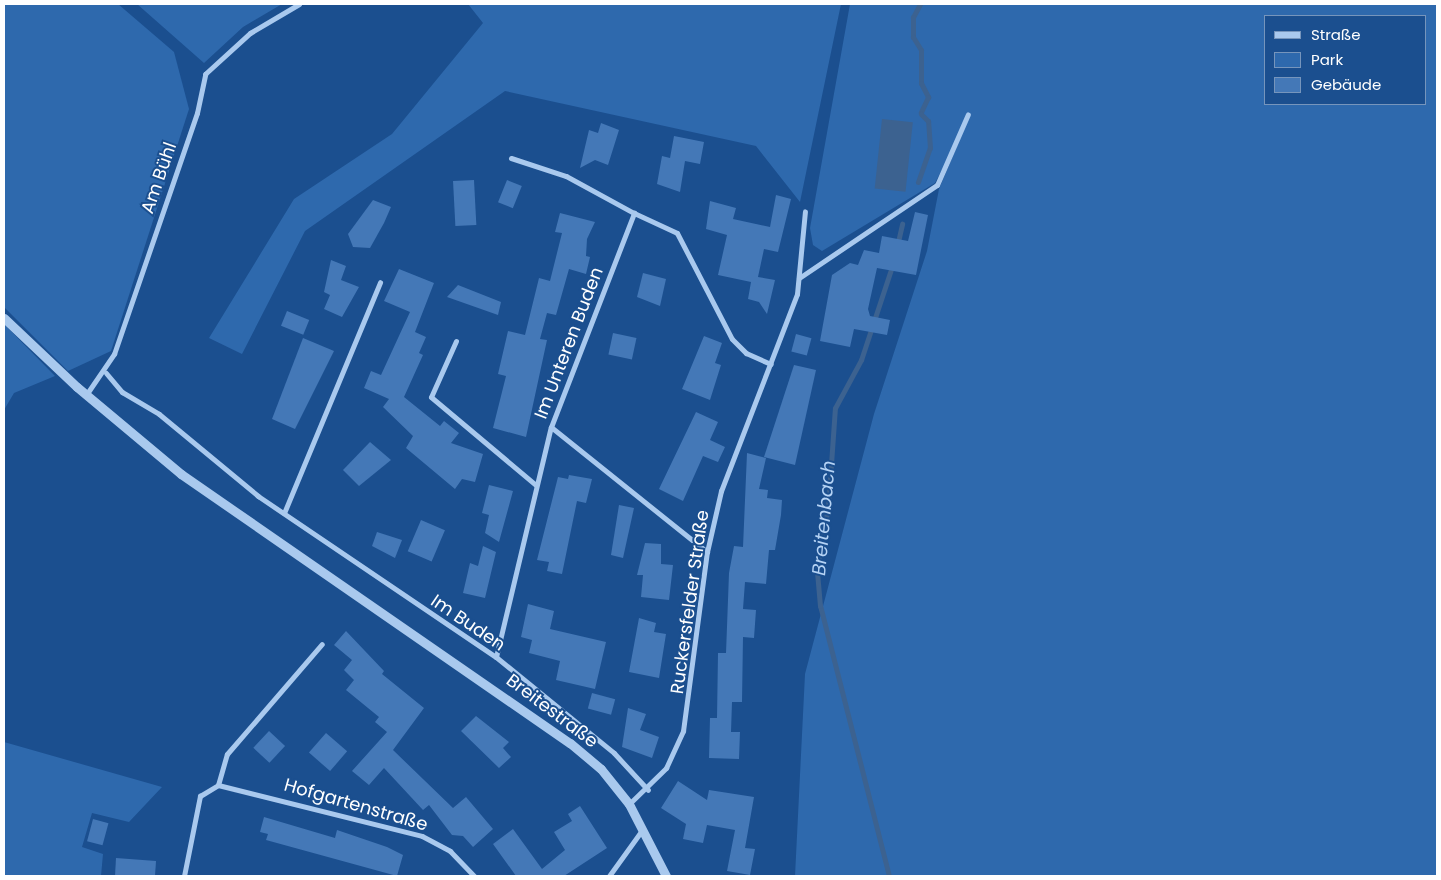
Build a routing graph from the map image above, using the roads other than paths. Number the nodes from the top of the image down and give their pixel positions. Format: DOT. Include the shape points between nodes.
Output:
graph roads {
  1 [pos="299,4"];
  2 [pos="968,114"];
  3 [pos="511,158"];
  4 [pos="805,211"];
  5 [pos="634,213"];
  6 [pos="799,278"];
  7 [pos="380,282"];
  8 [pos="4,318"];
  9 [pos="456,340"];
  10 [pos="771,364"];
  11 [pos="106,373"];
  12 [pos="86,395"];
  13 [pos="550,427"];
  14 [pos="536,485"];
  15 [pos="284,513"];
  16 [pos="707,552"];
  17 [pos="322,644"];
  18 [pos="496,657"];
  19 [pos="218,785"];
  20 [pos="648,790"];
  21 [pos="629,804"];
  22 [pos="644,827"];
  23 [pos="184,876"];
  24 [pos="474,876"];
  25 [pos="609,876"];
  26 [pos="666,876"];
  1 -- 11 [label="street, Am Bühl" via="250,32 205,74 197,113"];
  2 -- 6 [label="street" via="938,185"];
  3 -- 5 [label="street" via="566,176"];
  4 -- 6 [label="street, Ruckersfelder Straße"];
  5 -- 10 [label="street" via="677,233 732,339 746,353"];
  5 -- 13 [label="street, Im Unteren Buden"];
  6 -- 10 [label="street, Ruckersfelder Straße"];
  7 -- 15 [label="street"];
  8 -- 12 [label="street, Breitestraße"];
  9 -- 14 [label="street" via="430,397"];
  10 -- 16 [label="street, Ruckersfelder Straße" via="721,491"];
  11 -- 12 [label="street, Am Bühl"];
  11 -- 15 [label="street, Im Buden" via="122,392 159,414"];
  12 -- 21 [label="street, Breitestraße" via="212,497 540,719 601,769"];
  13 -- 14 [label="street, Im Unteren Buden"];
  13 -- 16 [label="street"];
  14 -- 18 [label="street, Im Unteren Buden"];
  15 -- 18 [label="street, Im Buden"];
  16 -- 20 [label="street, Ruckersfelder Straße" via="683,731 666,768"];
  17 -- 19 [label="street" via="227,754"];
  18 -- 20 [label="street, Im Buden" via="614,753"];
  19 -- 23 [label="street" via="200,796"];
  19 -- 24 [label="street, Hofgartenstraße" via="422,836 450,851"];
  20 -- 21 [label="street, Ruckersfelder Straße"];
  21 -- 22 [label="street, Breitestraße"];
  22 -- 25 [label="street"];
  22 -- 26 [label="street, Breitestraße"];
}
